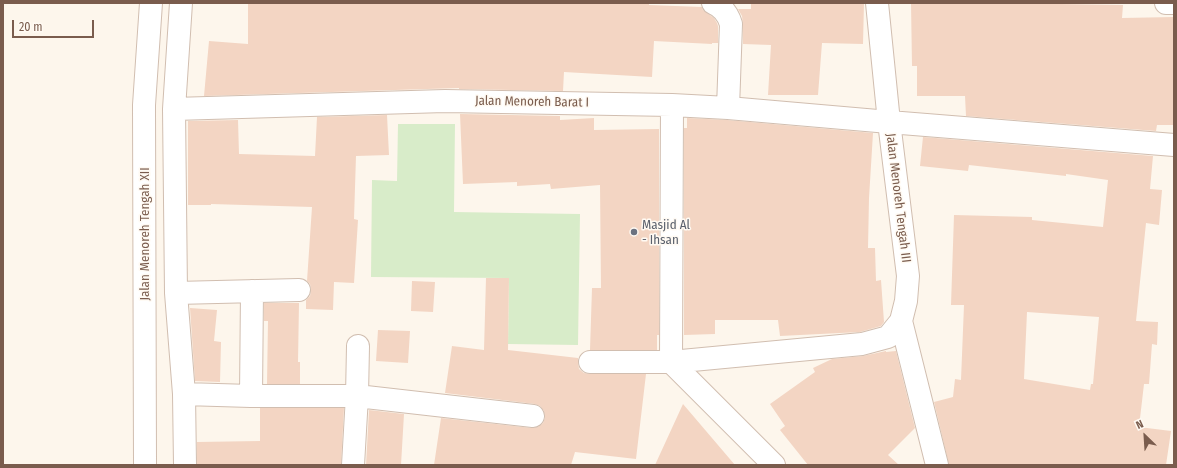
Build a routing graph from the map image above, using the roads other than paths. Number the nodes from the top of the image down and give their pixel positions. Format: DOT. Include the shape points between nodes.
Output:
graph roads {
  1 [pos="150,3"];
  2 [pos="181,3"];
  3 [pos="713,3"];
  4 [pos="876,3"];
  5 [pos="1166,3"];
  6 [pos="1174,4"];
  7 [pos="672,105"];
  8 [pos="728,108"];
  9 [pos="174,109"];
  10 [pos="889,122"];
  11 [pos="1174,146"];
  12 [pos="299,290"];
  13 [pos="252,291"];
  14 [pos="176,293"];
  15 [pos="901,321"];
  16 [pos="358,346"];
  17 [pos="590,362"];
  18 [pos="671,362"];
  19 [pos="184,394"];
  20 [pos="250,396"];
  21 [pos="357,396"];
  22 [pos="533,416"];
  23 [pos="145,465"];
  24 [pos="185,465"];
  25 [pos="353,465"];
  26 [pos="774,465"];
  27 [pos="937,465"];
  1 -- 23 [label="street, Jalan Menoreh Tengah XII" via="144,105"];
  2 -- 9 [label="street"];
  3 -- 8 [label="street" via="724,11 731,24"];
  4 -- 10 [label="street"];
  5 -- 6 [label="street"];
  7 -- 8 [label="street, Jalan Menoreh Barat I"];
  7 -- 9 [label="street, Jalan Menoreh Barat I" via="445,101"];
  7 -- 18 [label="street"];
  8 -- 10 [label="street, Jalan Menoreh Barat I"];
  9 -- 14 [label="street"];
  10 -- 11 [label="street, Jalan Menoreh Tengah III"];
  10 -- 15 [label="street, Jalan Menoreh Tengah III" via="908,276"];
  12 -- 13 [label="street"];
  13 -- 14 [label="street"];
  13 -- 20 [label="street"];
  14 -- 19 [label="street"];
  15 -- 18 [label="street, Jalan Menoreh Tengah III" via="888,337 862,344"];
  15 -- 27 [label="street"];
  16 -- 21 [label="street"];
  17 -- 18 [label="street, Jalan Menoreh Tengah III"];
  18 -- 26 [label="street"];
  19 -- 20 [label="street"];
  19 -- 24 [label="street"];
  20 -- 21 [label="street"];
  21 -- 22 [label="street"];
  21 -- 25 [label="street"];
}
